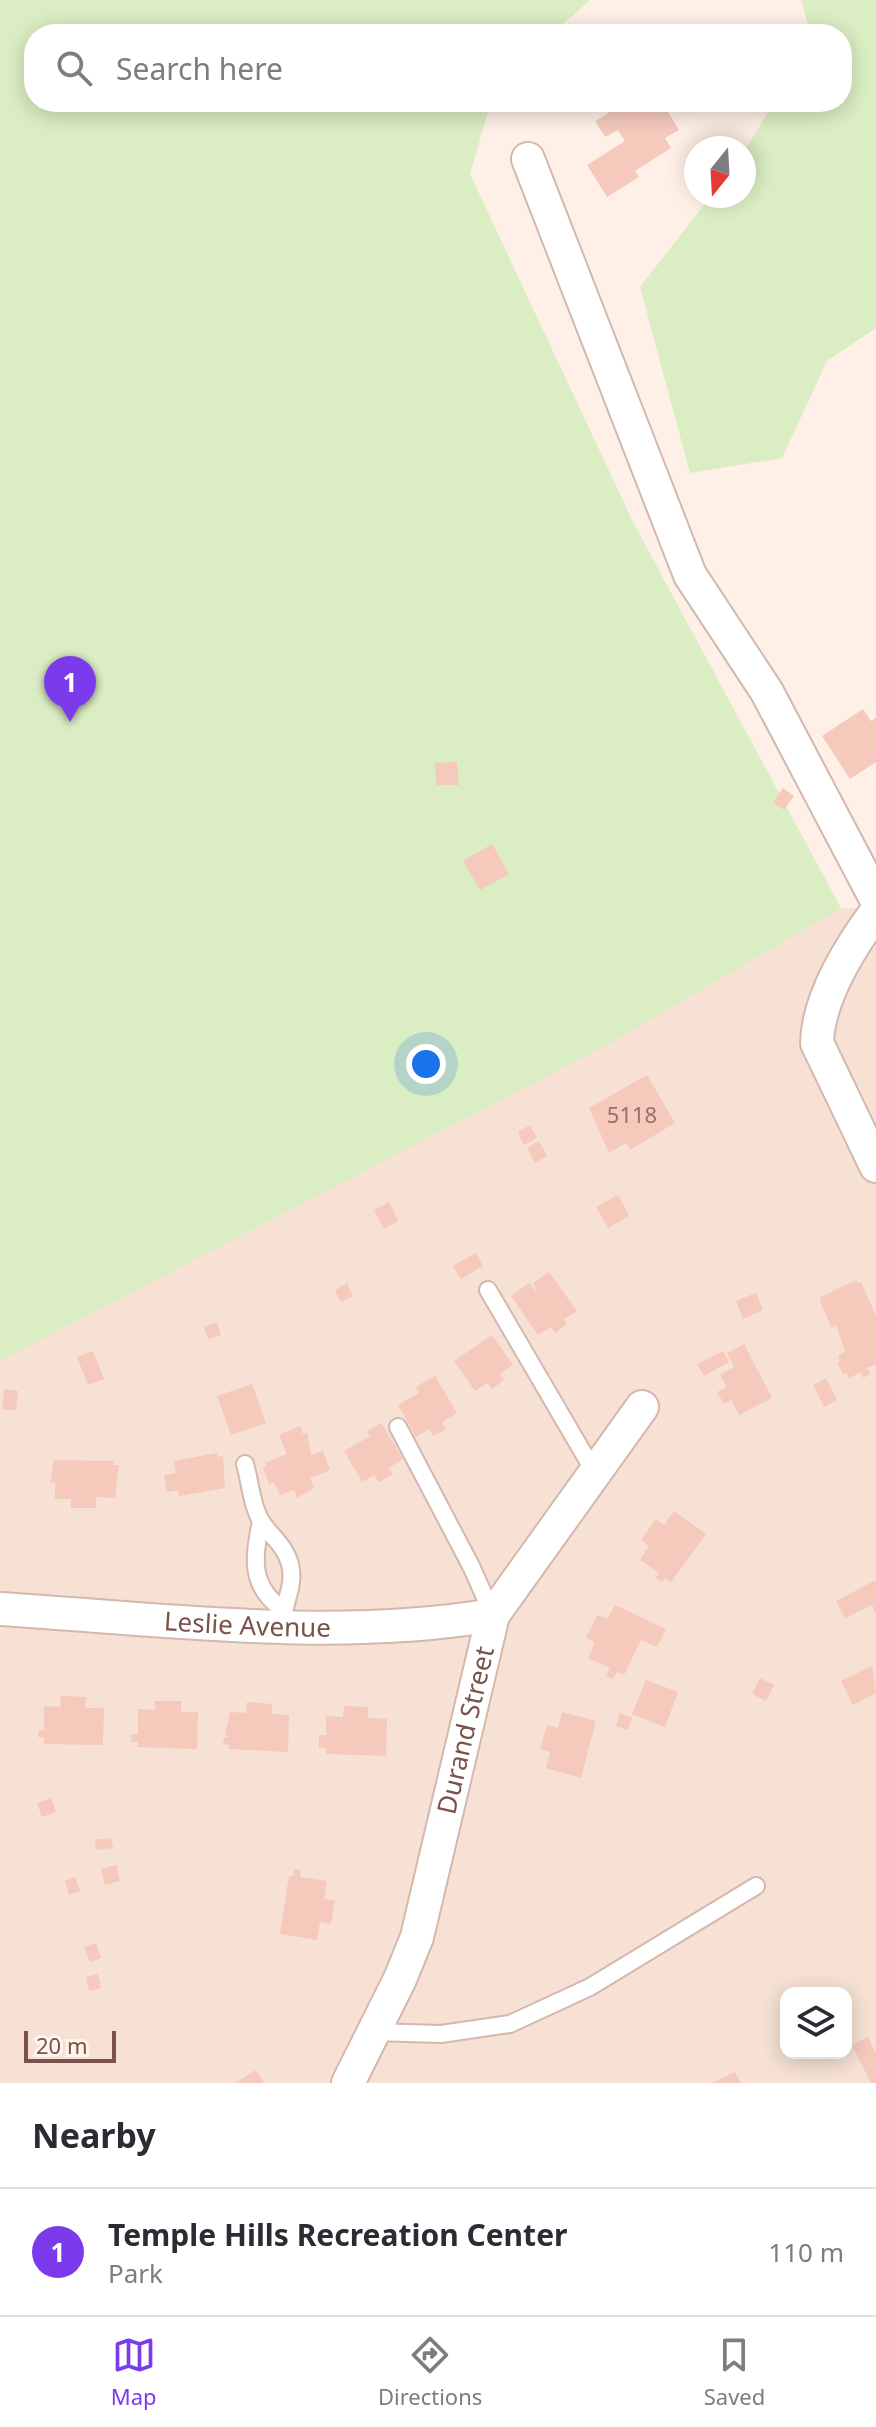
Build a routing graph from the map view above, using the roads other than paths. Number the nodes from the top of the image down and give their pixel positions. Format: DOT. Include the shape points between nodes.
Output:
graph roads {
  1 [pos="528,159"];
  2 [pos="876,899"];
  3 [pos="876,912"];
  4 [pos="876,1166"];
  5 [pos="488,1290"];
  6 [pos="642,1407"];
  7 [pos="398,1427"];
  8 [pos="245,1464"];
  9 [pos="595,1473"];
  10 [pos="261,1522"];
  11 [pos="0,1609"];
  12 [pos="493,1615"];
  13 [pos="283,1617"];
  14 [pos="756,1886"];
  15 [pos="373,2032"];
  16 [pos="348,2083"];
  1 -- 2 [label="street" via="690,575 767,692"];
  3 -- 4 [label="street" via="834,985 817,1043"];
  5 -- 9 [label="lane"];
  6 -- 9 [label="street, Durand Street"];
  7 -- 12 [label="lane"];
  8 -- 10 [label="lane"];
  9 -- 12 [label="street, Durand Street"];
  10 -- 13 [label="lane" via="255,1549 258,1580"];
  10 -- 13 [label="lane" via="281,1543 291,1566 292,1590"];
  11 -- 13 [label="street, Leslie Avenue"];
  12 -- 13 [label="street, Leslie Avenue" via="360,1627"];
  12 -- 15 [label="street, Durand Street" via="417,1937"];
  14 -- 15 [label="lane" via="590,1987 510,2024 441,2034"];
  15 -- 16 [label="street, Durand Street"];
}
